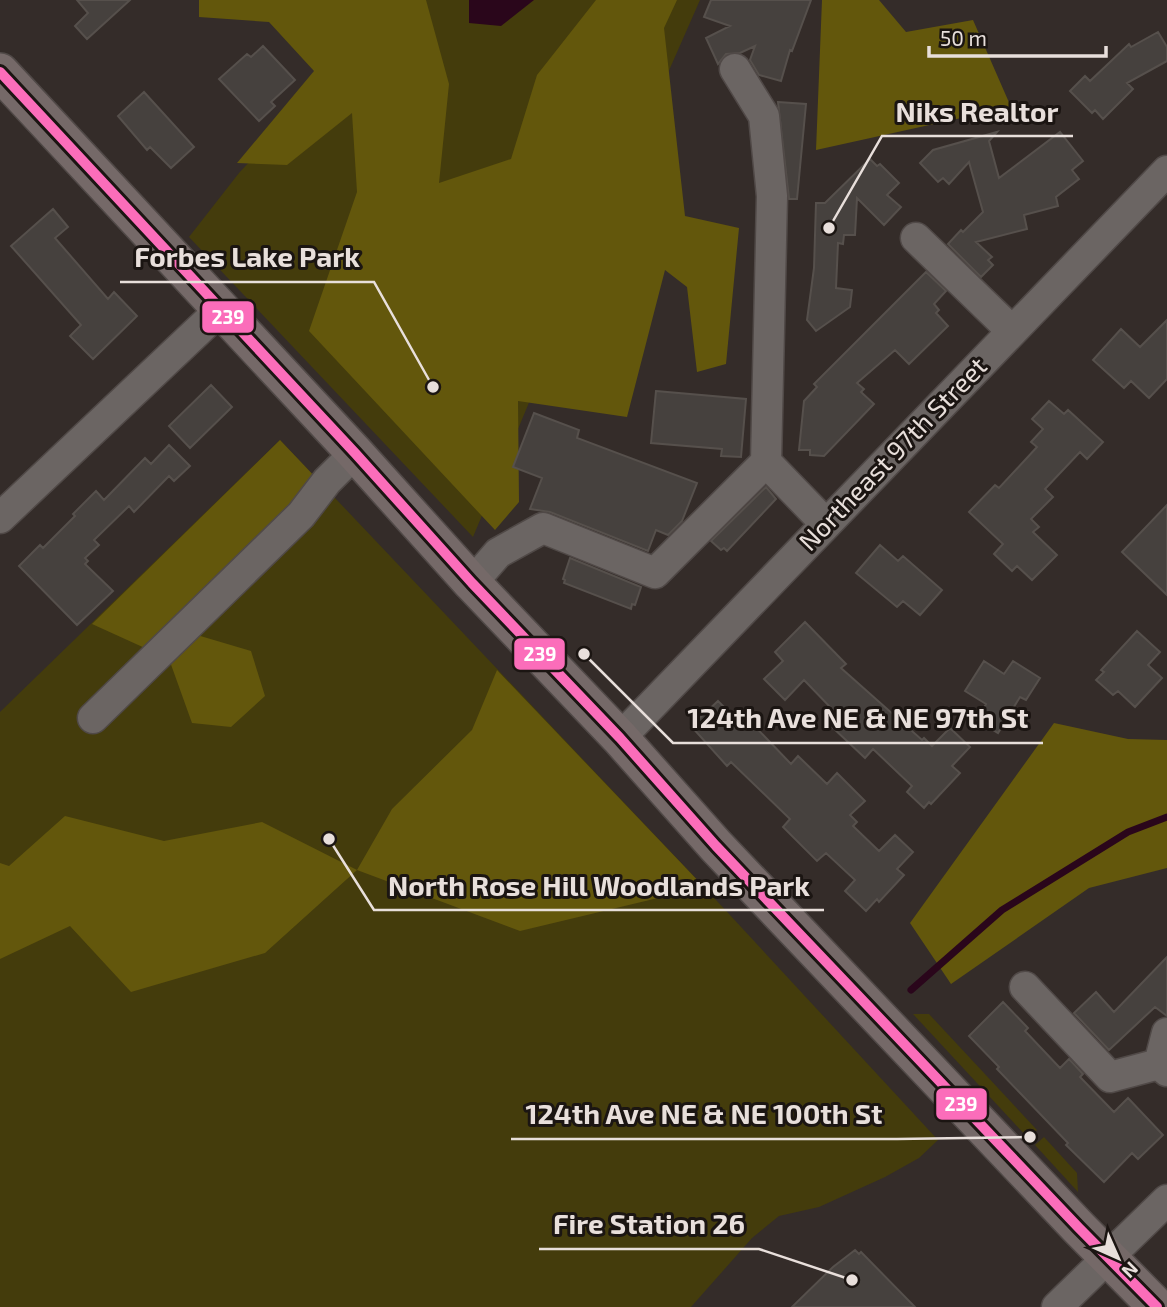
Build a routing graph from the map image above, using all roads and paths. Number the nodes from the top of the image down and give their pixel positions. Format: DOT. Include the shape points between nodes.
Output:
graph roads {
  1 [pos="735,69"];
  2 [pos="0,72"];
  3 [pos="1167,171"];
  4 [pos="916,238"];
  5 [pos="220,310"];
  6 [pos="1012,331"];
  7 [pos="355,453"];
  8 [pos="766,463"];
  9 [pos="0,518"];
  10 [pos="826,524"];
  11 [pos="472,583"];
  12 [pos="93,718"];
  13 [pos="620,738"];
  14 [pos="1025,987"];
  15 [pos="1167,1034"];
  16 [pos="1163,1068"];
  17 [pos="1167,1200"];
  18 [pos="1108,1258"];
  19 [pos="1057,1307"];
  20 [pos="1157,1307"];
  1 -- 8 [label="street" via="764,116 772,196"];
  2 -- 5 [label="main road"];
  3 -- 6 [label="street, Northeast 97th Street"];
  4 -- 6 [label="street"];
  5 -- 7 [label="main road"];
  5 -- 9 [label="street"];
  6 -- 10 [label="street, Northeast 97th Street"];
  7 -- 11 [label="main road"];
  7 -- 12 [label="street" via="301,515"];
  8 -- 10 [label="street"];
  8 -- 11 [label="street" via="655,573 543,527 498,553"];
  10 -- 13 [label="street, Northeast 97th Street"];
  11 -- 13 [label="main road"];
  13 -- 18 [label="main road" via="716,846"];
  14 -- 16 [label="street" via="1110,1077"];
  15 -- 16 [label="street"];
  17 -- 18 [label="street"];
  18 -- 19 [label="street"];
  18 -- 20 [label="main road"];
}
